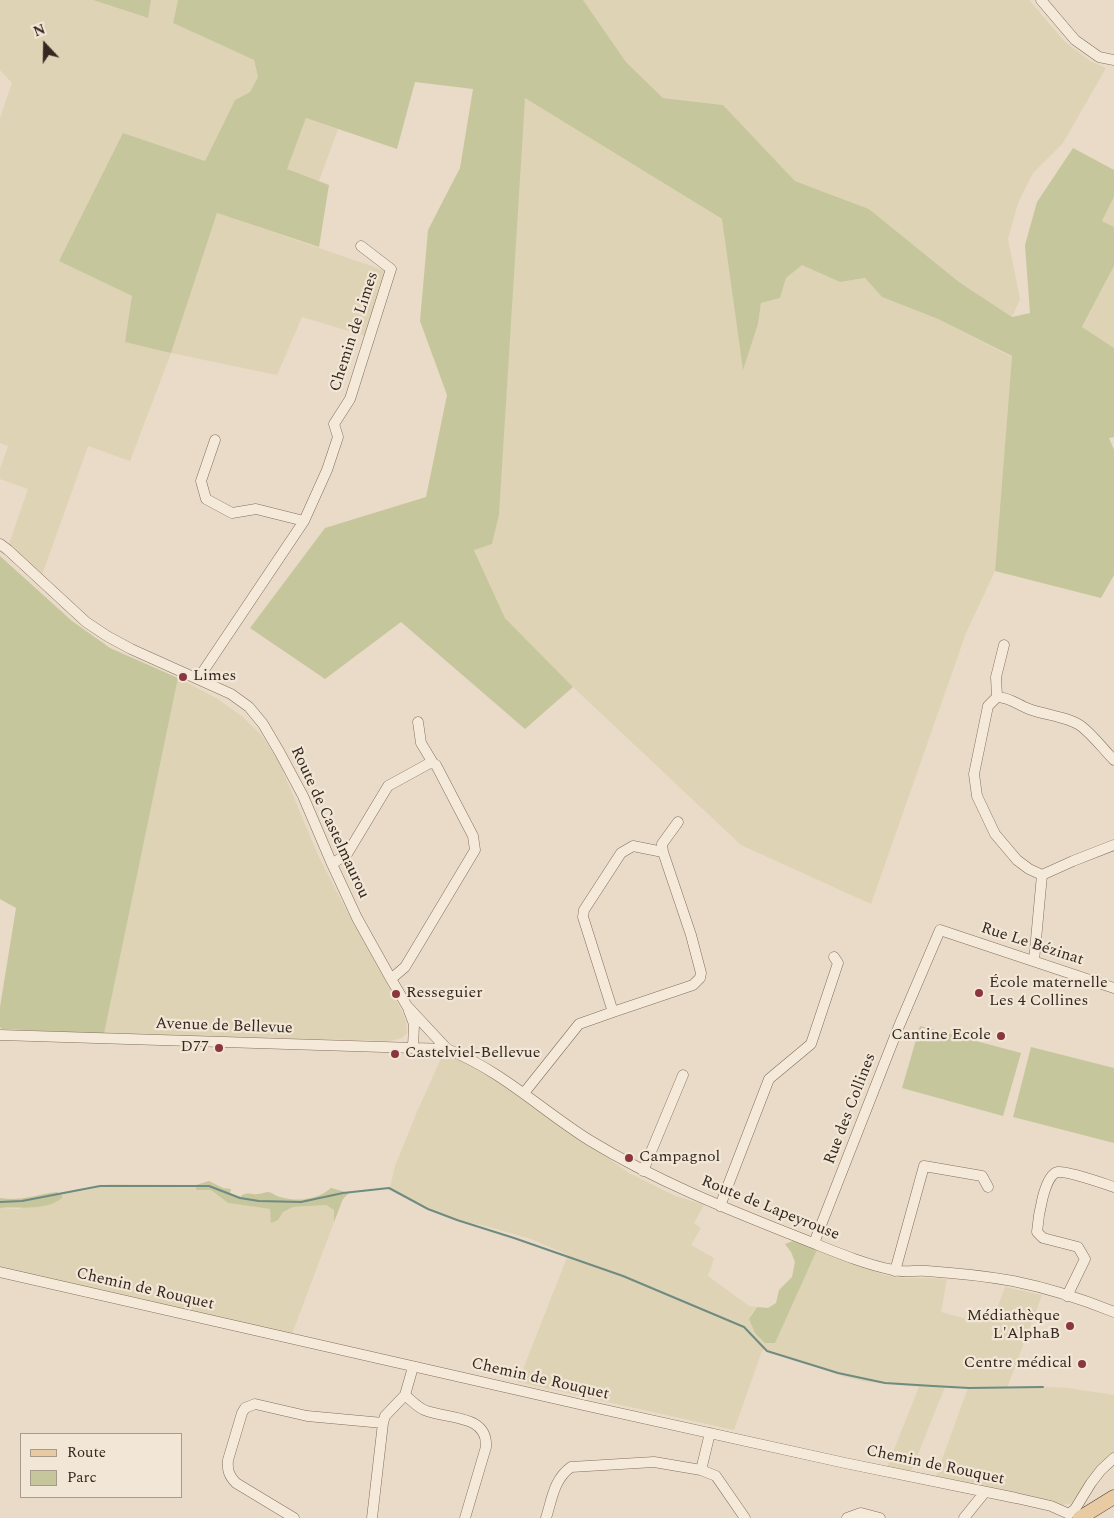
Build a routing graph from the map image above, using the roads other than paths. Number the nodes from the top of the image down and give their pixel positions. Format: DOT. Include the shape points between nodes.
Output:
graph roads {
  1 [pos="1041,0"];
  2 [pos="1114,60"];
  3 [pos="361,246"];
  4 [pos="215,440"];
  5 [pos="304,521"];
  6 [pos="0,544"];
  7 [pos="1004,645"];
  8 [pos="198,679"];
  9 [pos="997,698"];
  10 [pos="418,722"];
  11 [pos="1114,760"];
  12 [pos="433,763"];
  13 [pos="678,822"];
  14 [pos="1114,845"];
  15 [pos="662,852"];
  16 [pos="332,864"];
  17 [pos="1042,875"];
  18 [pos="940,930"];
  19 [pos="834,957"];
  20 [pos="1030,960"];
  21 [pos="391,980"];
  22 [pos="1114,988"];
  23 [pos="407,1006"];
  24 [pos="613,1012"];
  25 [pos="428,1030"];
  26 [pos="0,1035"];
  27 [pos="414,1036"];
  28 [pos="413,1048"];
  29 [pos="447,1049"];
  30 [pos="683,1074"];
  31 [pos="524,1093"];
  32 [pos="643,1171"];
  33 [pos="988,1187"];
  34 [pos="1114,1187"];
  35 [pos="720,1206"];
  36 [pos="814,1243"];
  37 [pos="895,1271"];
  38 [pos="0,1272"];
  39 [pos="1067,1296"];
  40 [pos="1114,1313"];
  41 [pos="413,1367"];
  42 [pos="405,1395"];
  43 [pos="383,1423"];
  44 [pos="710,1433"];
  45 [pos="1114,1458"];
  46 [pos="701,1470"];
  47 [pos="985,1492"];
  48 [pos="1114,1497"];
  49 [pos="1114,1503"];
  50 [pos="1078,1516"];
  51 [pos="294,1518"];
  52 [pos="372,1518"];
  53 [pos="465,1518"];
  54 [pos="546,1518"];
  55 [pos="745,1518"];
  56 [pos="847,1518"];
  57 [pos="880,1518"];
  58 [pos="964,1518"];
  1 -- 2 [label="street" via="1075,40 1099,57"];
  3 -- 5 [label="street, Chemin de Limes" via="391,269 350,399 334,424 338,436 327,470"];
  4 -- 5 [label="street" via="201,481 206,499 232,513 256,508"];
  5 -- 8 [label="street"];
  6 -- 8 [label="street, Route de Castelmaurou" via="93,626 131,649"];
  7 -- 9 [label="street" via="996,677"];
  8 -- 16 [label="street, Route de Castelmaurou" via="231,694 249,707 262,724 303,796"];
  9 -- 11 [label="street" via="1004,697 1028,709 1081,726"];
  9 -- 17 [label="street" via="988,706 974,774 977,796 995,834 1017,860"];
  10 -- 12 [label="street" via="421,743"];
  12 -- 16 [label="street" via="388,786 347,854"];
  12 -- 21 [label="street" via="439,768 473,836 475,850 405,968"];
  13 -- 15 [label="street" via="662,844"];
  14 -- 17 [label="street"];
  15 -- 24 [label="street" via="633,846 621,852 584,910 583,917"];
  15 -- 24 [label="street" via="702,973 692,985"];
  16 -- 21 [label="street, Route de Castelmaurou"];
  17 -- 20 [label="street"];
  18 -- 20 [label="street, Rue Le Bézinat"];
  18 -- 36 [label="street, Rue des Collines"];
  19 -- 35 [label="street" via="838,963 811,1044 769,1079"];
  20 -- 22 [label="street, Rue Le Bézinat"];
  21 -- 23 [label="street, Route de Castelmaurou"];
  23 -- 25 [label="street, Route de Castelmaurou"];
  23 -- 27 [label="street, Route de Castelmaurou" via="414,1024"];
  24 -- 31 [label="street" via="579,1024"];
  25 -- 27 [label="street"];
  25 -- 29 [label="street, Route de Castelmaurou"];
  26 -- 28 [label="street, Avenue de Bellevue"];
  27 -- 28 [label="street, Route de Castelmaurou"];
  28 -- 29 [label="street, Avenue de Bellevue"];
  29 -- 31 [label="street, Route de Lapeyrouse" via="483,1066"];
  30 -- 32 [label="street"];
  31 -- 32 [label="street, Route de Lapeyrouse" via="588,1139"];
  32 -- 35 [label="street, Route de Lapeyrouse"];
  33 -- 37 [label="street" via="982,1176 924,1166"];
  34 -- 39 [label="street" via="1067,1173 1057,1172 1050,1177 1037,1232 1043,1238 1078,1247 1085,1259"];
  35 -- 36 [label="street, Route de Lapeyrouse"];
  36 -- 37 [label="street, Route de Lapeyrouse"];
  37 -- 39 [label="street, Route de Lapeyrouse" via="916,1270 1013,1281"];
  38 -- 41 [label="street, Chemin de Rouquet"];
  39 -- 40 [label="street, Route de Lapeyrouse"];
  41 -- 42 [label="street"];
  41 -- 44 [label="street, Chemin de Rouquet"];
  42 -- 43 [label="street" via="385,1416"];
  42 -- 53 [label="street" via="421,1409 473,1422 483,1431 486,1447"];
  43 -- 51 [label="street" via="307,1416 255,1404 245,1408 228,1460 230,1477"];
  43 -- 52 [label="street"];
  44 -- 46 [label="street"];
  44 -- 47 [label="street, Chemin de Rouquet"];
  45 -- 50 [label="street" via="1091,1483"];
  46 -- 54 [label="street" via="654,1462 571,1467 557,1482"];
  46 -- 55 [label="street" via="716,1476"];
  47 -- 50 [label="street, Chemin de Rouquet" via="1051,1506"];
  47 -- 58 [label="street"];
  48 -- 50 [label="main road"];
  49 -- 50 [label="main road"];
  56 -- 57 [label="street" via="861,1513"];
}
